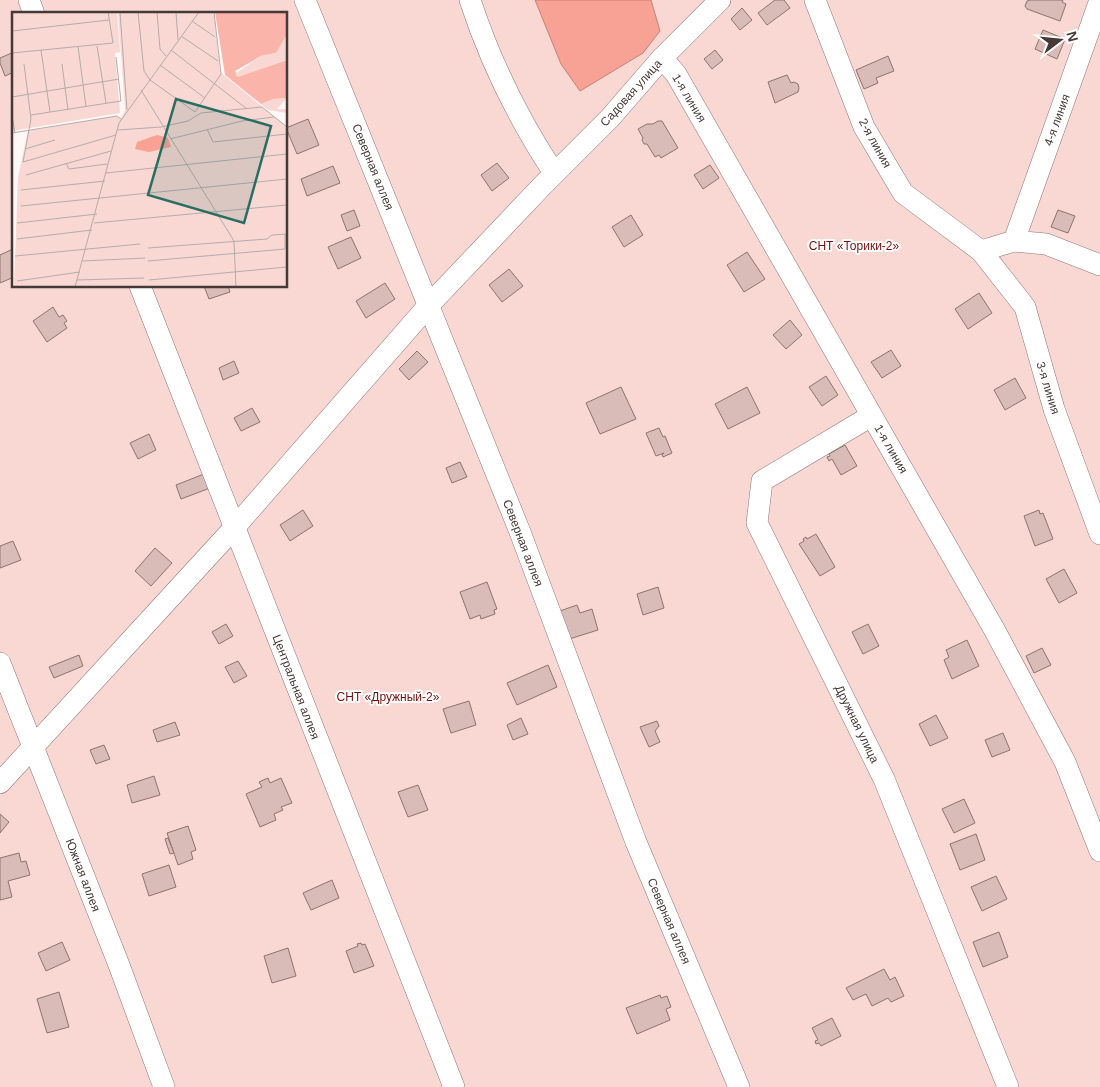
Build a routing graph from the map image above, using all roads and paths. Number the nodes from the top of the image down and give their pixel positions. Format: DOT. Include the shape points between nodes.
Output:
graph roads {
  1 [pos="29,0"];
  2 [pos="305,0"];
  3 [pos="470,0"];
  4 [pos="720,0"];
  5 [pos="815,0"];
  6 [pos="1100,0"];
  7 [pos="33,12"];
  8 [pos="662,58"];
  9 [pos="548,180"];
  10 [pos="1014,241"];
  11 [pos="981,251"];
  12 [pos="1100,265"];
  13 [pos="141,288"];
  14 [pos="429,305"];
  15 [pos="871,416"];
  16 [pos="234,528"];
  17 [pos="1100,534"];
  18 [pos="0,663"];
  19 [pos="34,747"];
  20 [pos="0,783"];
  21 [pos="1100,851"];
  22 [pos="164,1087"];
  23 [pos="454,1087"];
  24 [pos="739,1087"];
  25 [pos="1008,1087"];
  1 -- 7 [label="street"];
  2 -- 14 [label="street, Северная аллея"];
  3 -- 9 [label="street" via="481,34"];
  4 -- 8 [label="street, Садовая улица"];
  5 -- 11 [label="street, 2-я линия" via="864,127 903,193"];
  6 -- 10 [label="street, 4-я линия"];
  8 -- 9 [label="street, Садовая улица" via="610,118"];
  8 -- 15 [label="street, 1-я линия" via="676,74"];
  9 -- 14 [label="street, Садовая улица"];
  10 -- 11 [label="street"];
  10 -- 12 [label="street" via="1046,244"];
  11 -- 17 [label="street, 3-я линия" via="1025,307 1054,409"];
  13 -- 16 [label="street, Центральная аллея"];
  14 -- 16 [label="street, Садовая улица"];
  14 -- 24 [label="street, Северная аллея" via="520,532 636,842"];
  15 -- 21 [label="street, 1-я линия" via="994,629 1065,762"];
  15 -- 25 [label="street, Дружная улица" via="762,480 757,523 884,779"];
  16 -- 19 [label="street, Садовая улица"];
  16 -- 23 [label="street, Центральная аллея"];
  18 -- 19 [label="street, Южная аллея"];
  19 -- 20 [label="street, Садовая улица"];
  19 -- 22 [label="street, Южная аллея"];
}
